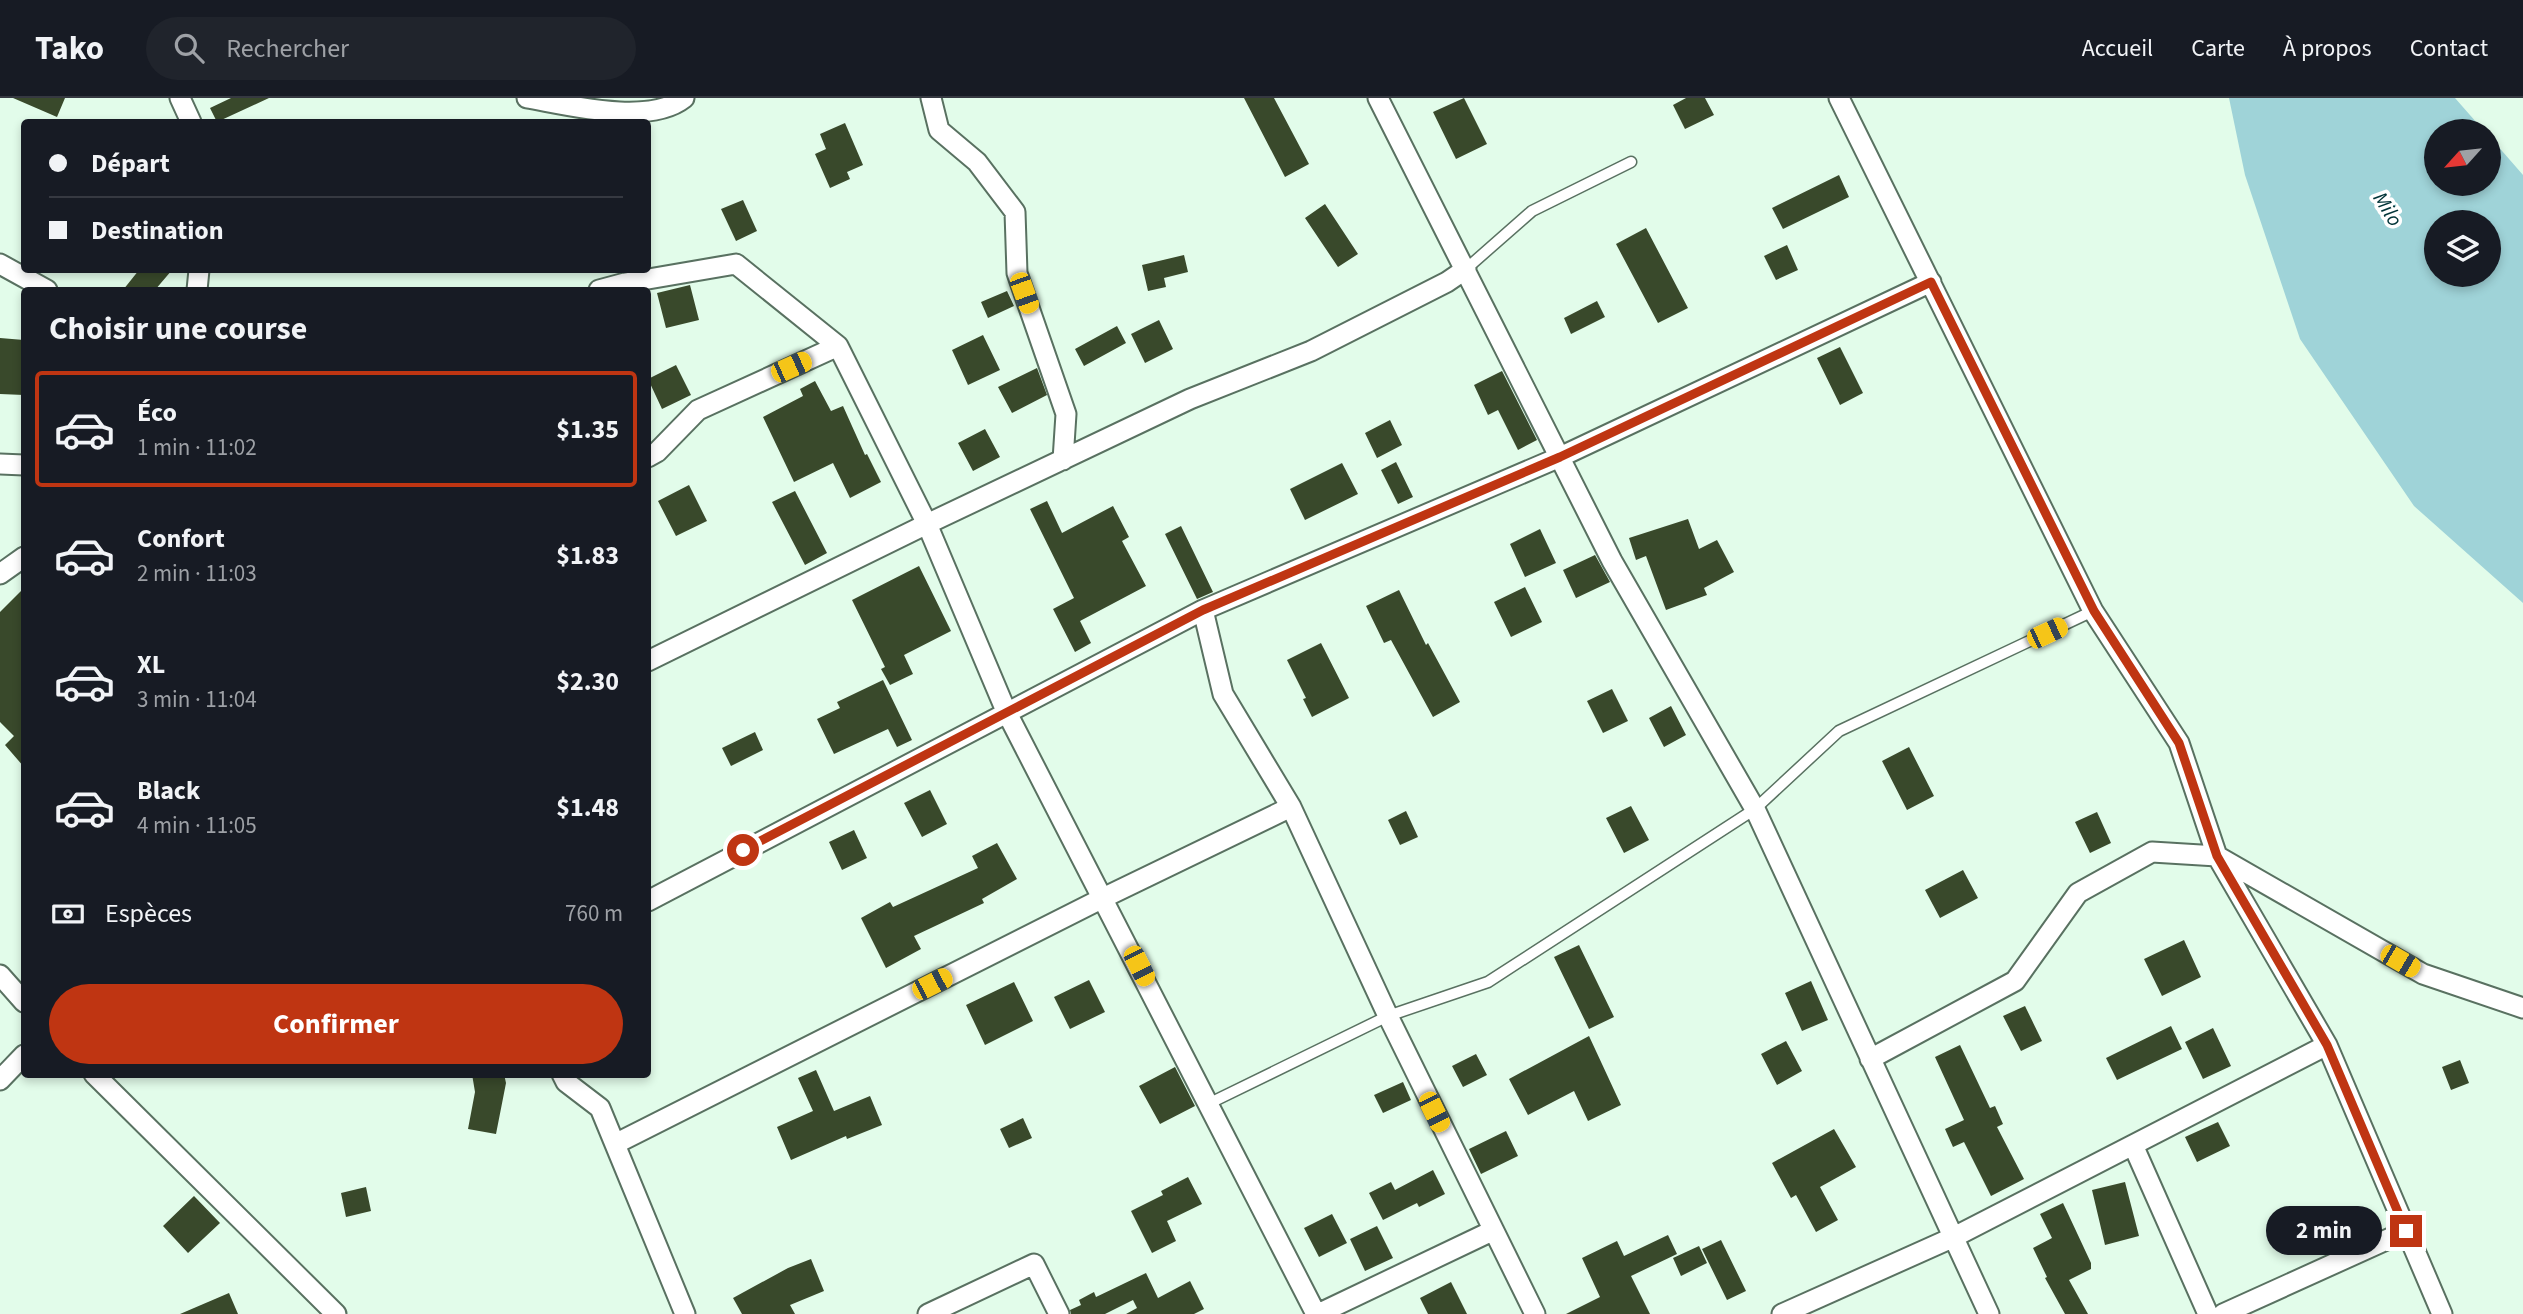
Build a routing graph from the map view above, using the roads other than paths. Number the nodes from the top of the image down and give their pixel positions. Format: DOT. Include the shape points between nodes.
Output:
graph roads {
  1 [pos="180,98"];
  2 [pos="527,98"];
  3 [pos="684,98"];
  4 [pos="931,98"];
  5 [pos="1378,98"];
  6 [pos="1839,98"];
  7 [pos="190,119"];
  8 [pos="1631,162"];
  9 [pos="0,264"];
  10 [pos="1466,269"];
  11 [pos="1931,282"];
  12 [pos="42,287"];
  13 [pos="610,287"];
  14 [pos="838,346"];
  15 [pos="651,455"];
  16 [pos="1560,457"];
  17 [pos="1063,460"];
  18 [pos="0,464"];
  19 [pos="21,466"];
  20 [pos="927,524"];
  21 [pos="21,559"];
  22 [pos="0,574"];
  23 [pos="1203,610"];
  24 [pos="2094,611"];
  25 [pos="651,660"];
  26 [pos="1006,711"];
  27 [pos="1291,807"];
  28 [pos="1755,809"];
  29 [pos="2217,856"];
  30 [pos="1103,898"];
  31 [pos="651,899"];
  32 [pos="0,975"];
  33 [pos="21,999"];
  34 [pos="2523,1008"];
  35 [pos="1388,1016"];
  36 [pos="2327,1045"];
  37 [pos="21,1058"];
  38 [pos="1870,1059"];
  39 [pos="98,1078"];
  40 [pos="564,1078"];
  41 [pos="0,1080"];
  42 [pos="1210,1103"];
  43 [pos="615,1144"];
  44 [pos="2133,1145"];
  45 [pos="1492,1231"];
  46 [pos="2406,1231"];
  47 [pos="1954,1237"];
  48 [pos="336,1314"];
  49 [pos="685,1314"];
  50 [pos="928,1314"];
  51 [pos="1059,1314"];
  52 [pos="1317,1314"];
  53 [pos="1535,1314"];
  54 [pos="1782,1314"];
  55 [pos="1989,1314"];
  56 [pos="2208,1314"];
  57 [pos="2223,1314"];
  58 [pos="2442,1314"];
  1 -- 7 [label="street"];
  2 -- 3 [label="street" via="634,114"];
  4 -- 17 [label="street" via="939,130 977,162 1015,212 1017,273 1066,414"];
  5 -- 10 [label="street"];
  6 -- 11 [label="street"];
  8 -- 10 [label="lane" via="1532,211"];
  9 -- 12 [label="street"];
  10 -- 16 [label="street"];
  10 -- 17 [label="street" via="1311,351 1191,399"];
  11 -- 16 [label="street"];
  11 -- 24 [label="street"];
  13 -- 14 [label="street" via="736,264"];
  14 -- 15 [label="street" via="698,410"];
  14 -- 20 [label="street"];
  16 -- 23 [label="street"];
  16 -- 28 [label="street" via="1612,561"];
  17 -- 20 [label="street"];
  18 -- 19 [label="street"];
  20 -- 25 [label="street"];
  20 -- 26 [label="street"];
  21 -- 22 [label="street"];
  23 -- 26 [label="street"];
  23 -- 27 [label="street" via="1223,694"];
  24 -- 28 [label="lane" via="1839,731"];
  24 -- 29 [label="street" via="2179,743"];
  26 -- 30 [label="street"];
  26 -- 31 [label="street"];
  27 -- 30 [label="street"];
  27 -- 35 [label="street"];
  28 -- 35 [label="lane" via="1488,982"];
  28 -- 38 [label="street"];
  29 -- 34 [label="street" via="2423,974"];
  29 -- 36 [label="street"];
  29 -- 38 [label="street" via="2152,852 2078,893 2015,981"];
  30 -- 42 [label="street"];
  30 -- 43 [label="street"];
  32 -- 33 [label="street"];
  35 -- 42 [label="lane"];
  35 -- 45 [label="street"];
  36 -- 44 [label="street"];
  36 -- 46 [label="street"];
  37 -- 41 [label="street"];
  38 -- 47 [label="street"];
  39 -- 48 [label="street"];
  40 -- 43 [label="street" via="600,1108"];
  42 -- 52 [label="street"];
  43 -- 49 [label="street"];
  44 -- 47 [label="street"];
  44 -- 56 [label="street"];
  45 -- 52 [label="street"];
  45 -- 53 [label="street"];
  46 -- 57 [label="street"];
  46 -- 58 [label="street"];
  47 -- 54 [label="street"];
  47 -- 55 [label="street"];
  50 -- 51 [label="street" via="1034,1264"];
}
